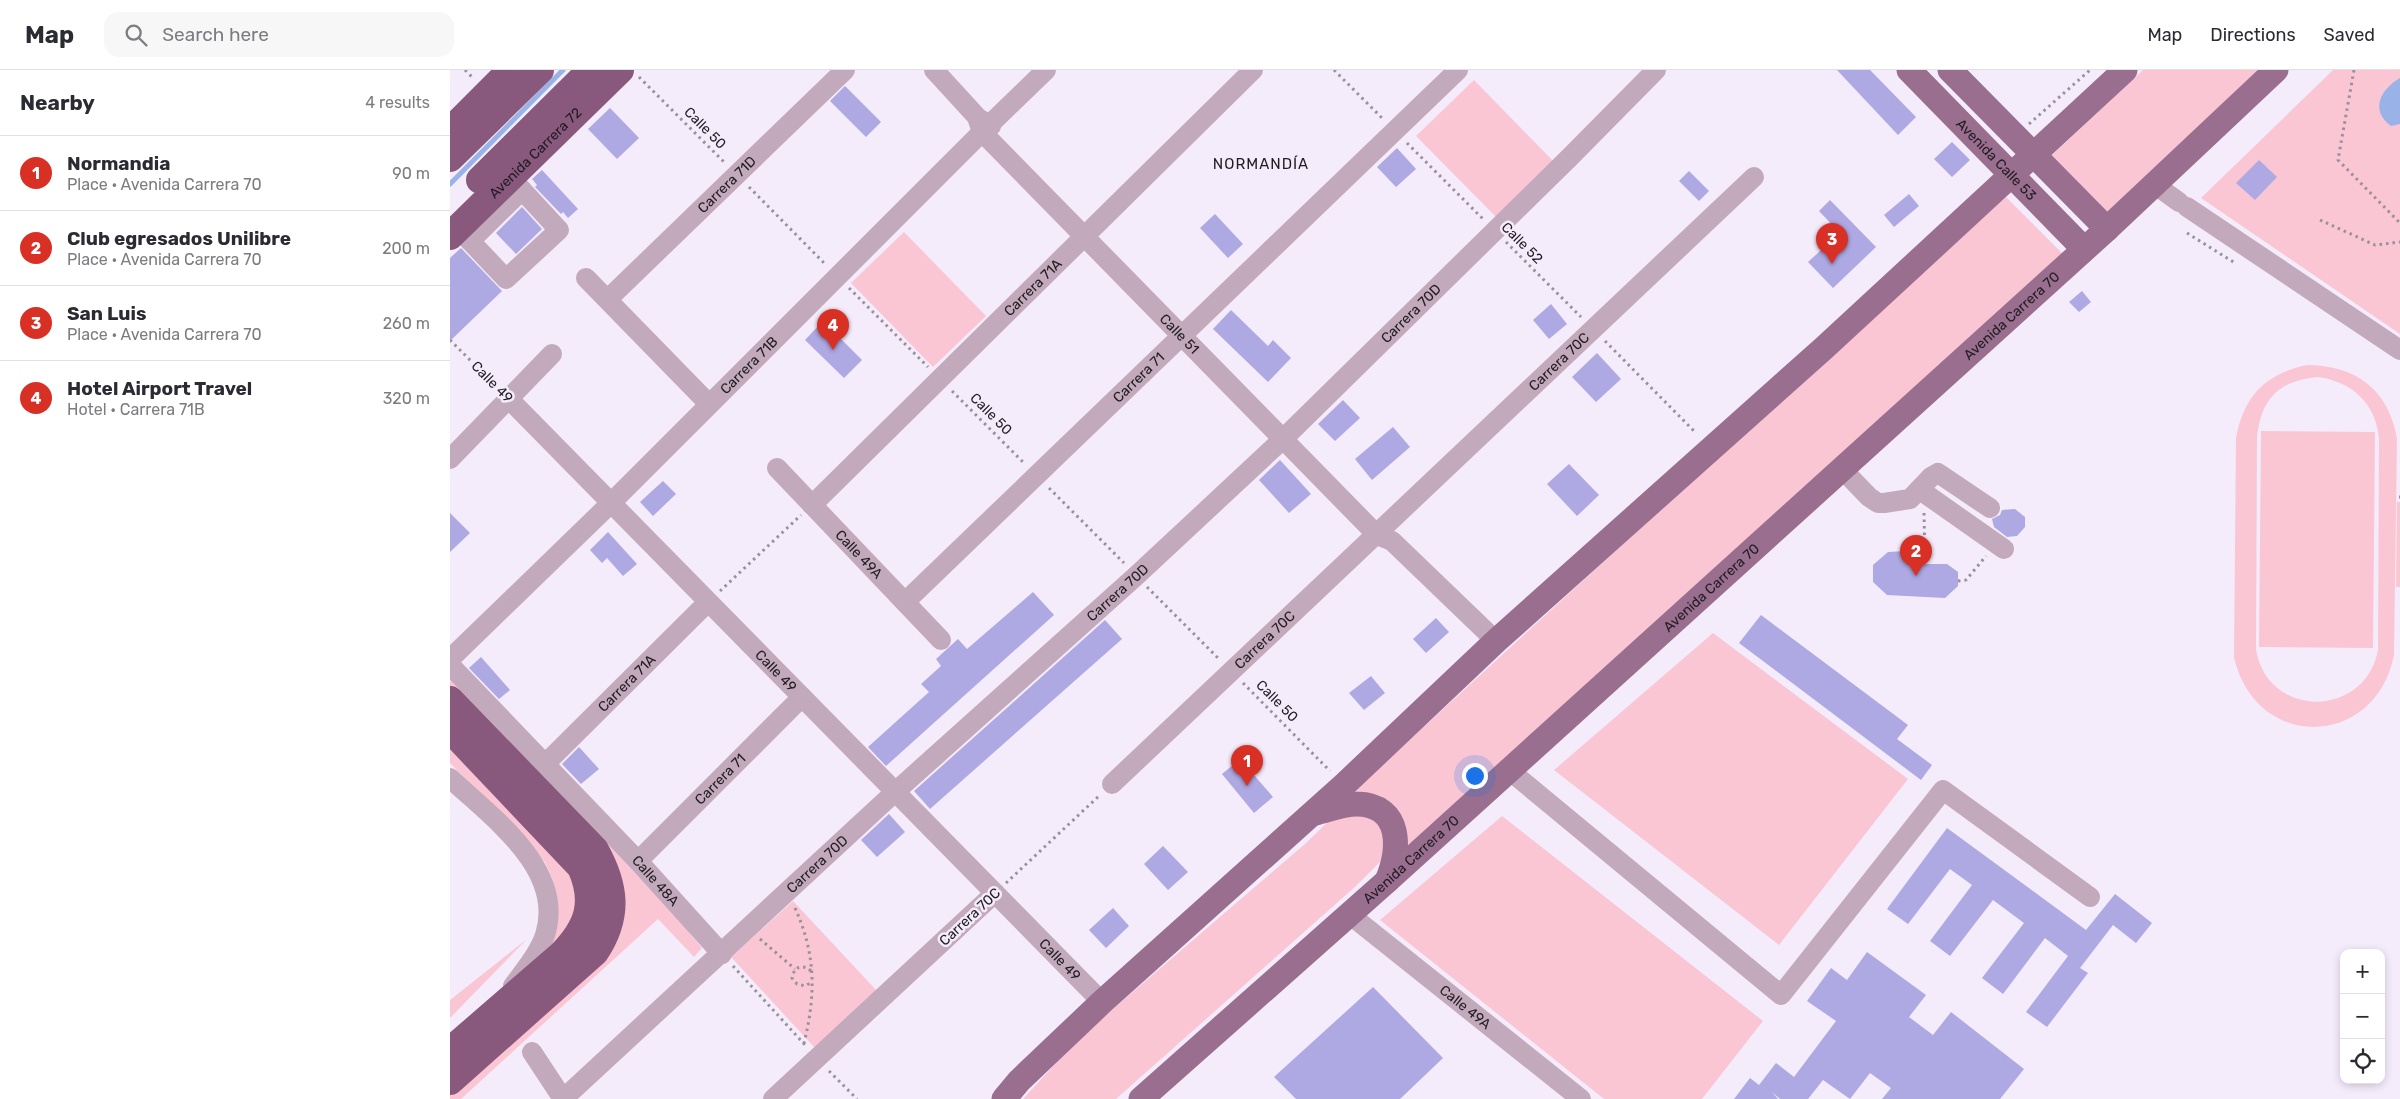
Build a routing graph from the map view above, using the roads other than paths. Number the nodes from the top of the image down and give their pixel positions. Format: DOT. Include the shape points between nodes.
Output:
graph roads {
  1 [pos="511,70"];
  2 [pos="540,70"];
  3 [pos="591,70"];
  4 [pos="845,70"];
  5 [pos="934,70"];
  6 [pos="1046,70"];
  7 [pos="1253,70"];
  8 [pos="1458,70"];
  9 [pos="1656,70"];
  10 [pos="1910,70"];
  11 [pos="1950,70"];
  12 [pos="2125,70"];
  13 [pos="2276,70"];
  14 [pos="627,71"];
  15 [pos="983,124"];
  16 [pos="450,131"];
  17 [pos="2034,154"];
  18 [pos="450,158"];
  19 [pos="2012,175"];
  20 [pos="1754,177"];
  21 [pos="516,184"];
  22 [pos="2154,184"];
  23 [pos="2107,228"];
  24 [pos="457,229"];
  25 [pos="1088,232"];
  26 [pos="2084,249"];
  27 [pos="586,278"];
  28 [pos="608,299"];
  29 [pos="1186,332"];
  30 [pos="2400,350"];
  31 [pos="552,354"];
  32 [pos="509,399"];
  33 [pos="709,404"];
  34 [pos="1287,435"];
  35 [pos="450,458"];
  36 [pos="777,468"];
  37 [pos="1842,469"];
  38 [pos="1922,491"];
  39 [pos="611,503"];
  40 [pos="812,504"];
  41 [pos="1990,508"];
  42 [pos="1384,534"];
  43 [pos="2000,547"];
  44 [pos="708,602"];
  45 [pos="905,602"];
  46 [pos="941,640"];
  47 [pos="1496,641"];
  48 [pos="450,659"];
  49 [pos="450,665"];
  50 [pos="802,697"];
  51 [pos="450,700"];
  52 [pos="450,729"];
  53 [pos="545,764"];
  54 [pos="1510,770"];
  55 [pos="450,778"];
  56 [pos="1112,784"];
  57 [pos="896,792"];
  58 [pos="1311,814"];
  59 [pos="638,861"];
  60 [pos="1387,881"];
  61 [pos="995,894"];
  62 [pos="2090,897"];
  63 [pos="1349,914"];
  64 [pos="722,954"];
  65 [pos="1102,1002"];
  66 [pos="487,1019"];
  67 [pos="450,1051"];
  68 [pos="532,1052"];
  69 [pos="450,1081"];
  70 [pos="1011,1090"];
  71 [pos="563,1099"];
  72 [pos="773,1099"];
  73 [pos="998,1099"];
  74 [pos="1141,1099"];
  75 [pos="1580,1099"];
  1 -- 16 [label="highway"];
  2 -- 18 [label="highway"];
  3 -- 24 [label="highway, Avenida Carrera 72"];
  4 -- 28 [label="street, Carrera 71D"];
  5 -- 15 [label="street, Calle 51"];
  6 -- 15 [label="street, Carrera 71B"];
  7 -- 25 [label="street, Carrera 71A"];
  8 -- 29 [label="street, Carrera 71"];
  9 -- 34 [label="street, Carrera 70D"];
  10 -- 19 [label="main road, Avenida Calle 53"];
  11 -- 17 [label="main road, Avenida Calle 53"];
  12 -- 17 [label="main road"];
  13 -- 22 [label="main road, Avenida Carrera 70"];
  14 -- 21 [label="highway, Avenida Carrera 72"];
  15 -- 25 [label="street, Calle 51"];
  15 -- 33 [label="street, Carrera 71B" via="838,277"];
  17 -- 19 [label="main road"];
  17 -- 23 [label="main road, Avenida Calle 53"];
  19 -- 26 [label="main road, Avenida Calle 53"];
  19 -- 47 [label="main road"];
  20 -- 42 [label="street, Carrera 70C"];
  21 -- 24 [label="highway, Avenida Carrera 72"];
  21 -- 24 [label="street" via="559,230 506,279"];
  22 -- 23 [label="main road, Avenida Carrera 70"];
  22 -- 30 [label="street"];
  23 -- 26 [label="main road, Avenida Carrera 70"];
  25 -- 29 [label="street, Calle 51"];
  25 -- 40 [label="street, Carrera 71A"];
  26 -- 37 [label="main road, Avenida Carrera 70"];
  27 -- 28 [label="street"];
  28 -- 33 [label="street"];
  29 -- 34 [label="street, Calle 51"];
  29 -- 45 [label="street, Carrera 71"];
  31 -- 32 [label="street"];
  32 -- 35 [label="street"];
  32 -- 39 [label="street, Calle 49"];
  33 -- 39 [label="street, Carrera 71B"];
  34 -- 42 [label="street, Calle 51"];
  34 -- 57 [label="street, Carrera 70D"];
  36 -- 40 [label="street, Calle 49A"];
  37 -- 38 [label="street" via="1878,503 1907,500"];
  37 -- 54 [label="main road, Avenida Carrera 70"];
  38 -- 41 [label="street" via="1931,477 1938,474"];
  38 -- 43 [label="street"];
  39 -- 44 [label="street, Calle 49"];
  39 -- 48 [label="street, Carrera 71B"];
  40 -- 45 [label="street, Calle 49A"];
  42 -- 47 [label="street, Calle 51"];
  42 -- 56 [label="street, Carrera 70C"];
  44 -- 50 [label="street, Calle 49"];
  44 -- 53 [label="street, Carrera 71A"];
  45 -- 46 [label="street, Calle 49A"];
  47 -- 58 [label="main road"];
  49 -- 53 [label="street, Calle 48A"];
  50 -- 57 [label="street, Calle 49"];
  50 -- 59 [label="street, Carrera 71"];
  51 -- 69 [label="highway" via="595,850 604,866 612,903 611,919 596,952"];
  52 -- 66 [label="highway" via="574,859 588,885 586,922 575,940"];
  53 -- 59 [label="street, Calle 48A"];
  54 -- 60 [label="main road, Avenida Carrera 70"];
  54 -- 62 [label="street" via="1781,995 1944,790"];
  55 -- 66 [label="street" via="534,861 549,907 544,937 526,968"];
  57 -- 61 [label="street, Calle 49"];
  57 -- 64 [label="street, Carrera 70D"];
  58 -- 60 [label="main road" via="1355,804 1374,808 1384,815 1394,828 1396,838 1394,865"];
  58 -- 65 [label="main road"];
  59 -- 64 [label="street, Calle 48A"];
  60 -- 63 [label="main road, Avenida Carrera 70"];
  61 -- 65 [label="street, Calle 49"];
  61 -- 72 [label="street, Carrera 70C"];
  63 -- 74 [label="main road, Avenida Carrera 70"];
  63 -- 75 [label="street, Calle 49A"];
  64 -- 71 [label="street, Carrera 70D"];
  65 -- 70 [label="main road"];
  66 -- 67 [label="highway"];
  68 -- 71 [label="street"];
  70 -- 73 [label="main road"];
}
